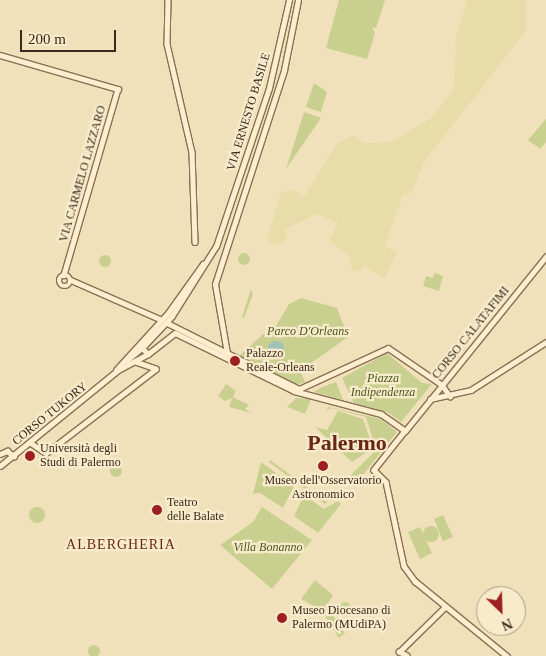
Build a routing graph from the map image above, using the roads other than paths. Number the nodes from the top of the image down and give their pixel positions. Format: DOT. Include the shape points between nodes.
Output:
graph roads {
  1 [pos="168,0"];
  2 [pos="289,0"];
  3 [pos="298,0"];
  4 [pos="0,56"];
  5 [pos="259,119"];
  6 [pos="268,122"];
  7 [pos="234,226"];
  8 [pos="223,228"];
  9 [pos="195,242"];
  10 [pos="546,256"];
  11 [pos="208,260"];
  12 [pos="172,316"];
  13 [pos="162,320"];
  14 [pos="167,323"];
  15 [pos="546,342"];
  16 [pos="140,350"];
  17 [pos="227,353"];
  18 [pos="148,354"];
  19 [pos="136,362"];
  20 [pos="122,363"];
  21 [pos="154,368"];
  22 [pos="112,376"];
  23 [pos="442,385"];
  24 [pos="311,387"];
  25 [pos="311,395"];
  26 [pos="450,396"];
  27 [pos="430,399"];
  28 [pos="405,431"];
  29 [pos="31,443"];
  30 [pos="0,454"];
  31 [pos="14,456"];
  32 [pos="0,466"];
  33 [pos="445,607"];
  34 [pos="407,656"];
  35 [pos="507,656"];
  1 -- 9 [label="street" via="167,44 192,152"];
  2 -- 5 [label="main road, VIA ERNESTO BASILE"];
  3 -- 6 [label="main road, VIA ERNESTO BASILE" via="286,65"];
  4 -- 13 [label="street, VIA CARMELO LAZZARO" via="118,89 67,264 68,277"];
  5 -- 6 [label="street"];
  5 -- 8 [label="main road, VIA ERNESTO BASILE"];
  6 -- 7 [label="main road, VIA ERNESTO BASILE"];
  7 -- 8 [label="street"];
  7 -- 17 [label="main road, VIA ERNESTO BASILE" via="214,289"];
  8 -- 11 [label="main road, VIA ERNESTO BASILE"];
  10 -- 23 [label="main road, CORSO CALATAFIMI"];
  11 -- 12 [label="main road, VIA ERNESTO BASILE"];
  11 -- 13 [label="street, VIA ERNESTO BASILE"];
  12 -- 14 [label="main road, CORSO TUKORY"];
  13 -- 20 [label="street, CORSO TUKORY"];
  14 -- 16 [label="main road, CORSO TUKORY"];
  14 -- 17 [label="main road"];
  15 -- 26 [label="street" via="498,376"];
  16 -- 18 [label="main road"];
  16 -- 19 [label="street"];
  16 -- 20 [label="street, CORSO TUKORY"];
  17 -- 24 [label="main road" via="294,387"];
  18 -- 19 [label="street, CORSO TUKORY"];
  18 -- 21 [label="street"];
  18 -- 25 [label="main road, CORSO TUKORY" via="175,333"];
  19 -- 21 [label="street"];
  19 -- 22 [label="street, CORSO TUKORY"];
  20 -- 22 [label="street, CORSO TUKORY"];
  21 -- 29 [label="street" via="46,453"];
  22 -- 29 [label="street, CORSO TUKORY"];
  23 -- 24 [label="main road" via="388,348"];
  23 -- 26 [label="street"];
  23 -- 27 [label="main road, CORSO CALATAFIMI"];
  24 -- 25 [label="main road"];
  25 -- 28 [label="main road" via="381,414"];
  26 -- 27 [label="street"];
  27 -- 28 [label="main road, CORSO CALATAFIMI"];
  28 -- 33 [label="street, CORSO CALATAFIMI" via="374,470 386,482 404,566"];
  29 -- 31 [label="street, CORSO TUKORY"];
  30 -- 31 [label="street, CORSO TUKORY" via="7,451"];
  31 -- 32 [label="street, CORSO TUKORY"];
  33 -- 34 [label="street" via="399,652"];
  33 -- 35 [label="street"];
}
